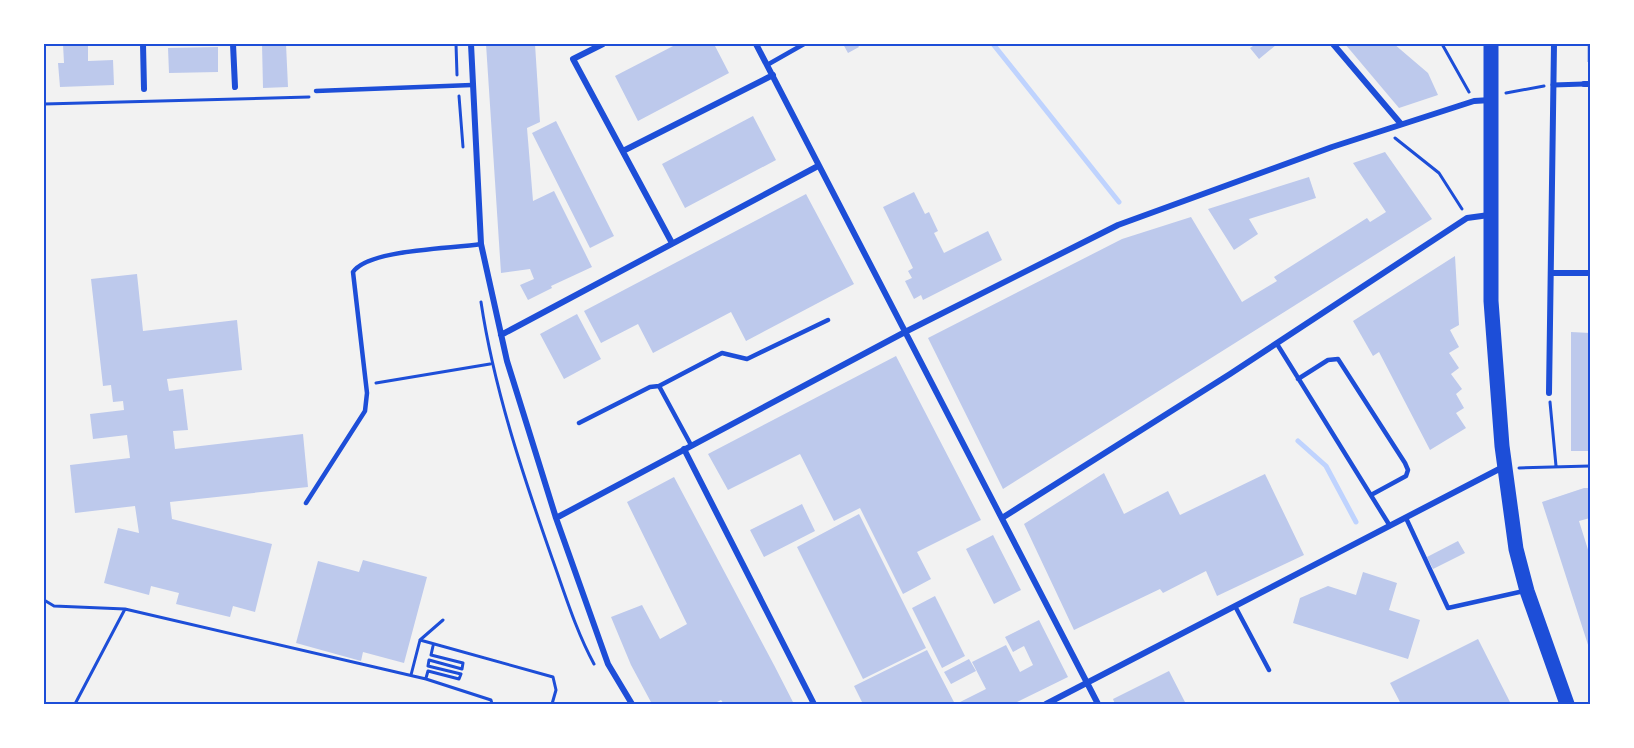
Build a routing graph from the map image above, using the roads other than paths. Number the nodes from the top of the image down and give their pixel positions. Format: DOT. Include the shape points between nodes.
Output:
graph roads {
  1 [pos="143,44"];
  2 [pos="233,44"];
  3 [pos="471,44"];
  4 [pos="603,44"];
  5 [pos="756,44"];
  6 [pos="804,44"];
  7 [pos="1333,44"];
  8 [pos="1491,44"];
  9 [pos="1554,44"];
  10 [pos="767,65"];
  11 [pos="773,75"];
  12 [pos="1587,84"];
  13 [pos="472,85"];
  14 [pos="1553,85"];
  15 [pos="235,87"];
  16 [pos="144,89"];
  17 [pos="316,91"];
  18 [pos="1491,100"];
  19 [pos="1401,124"];
  20 [pos="623,152"];
  21 [pos="819,165"];
  22 [pos="1491,214"];
  23 [pos="672,243"];
  24 [pos="481,244"];
  25 [pos="1551,273"];
  26 [pos="1590,273"];
  27 [pos="828,320"];
  28 [pos="904,332"];
  29 [pos="501,335"];
  30 [pos="1276,344"];
  31 [pos="1298,379"];
  32 [pos="659,386"];
  33 [pos="1549,393"];
  34 [pos="579,423"];
  35 [pos="691,445"];
  36 [pos="684,449"];
  37 [pos="1505,466"];
  38 [pos="1371,495"];
  39 [pos="306,503"];
  40 [pos="556,518"];
  41 [pos="1002,518"];
  42 [pos="1406,518"];
  43 [pos="1390,526"];
  44 [pos="1527,591"];
  45 [pos="1236,608"];
  46 [pos="1269,670"];
  47 [pos="1087,683"];
  48 [pos="632,705"];
  49 [pos="814,705"];
  50 [pos="1046,705"];
  51 [pos="1098,705"];
  52 [pos="1567,705"];
  1 -- 16 [label="street"];
  2 -- 15 [label="street"];
  3 -- 13 [label="street"];
  4 -- 20 [label="street" via="573,59"];
  5 -- 10 [label="street"];
  6 -- 10 [label="lane"];
  7 -- 19 [label="street"];
  8 -- 18 [label="main road"];
  9 -- 14 [label="street"];
  10 -- 11 [label="street"];
  11 -- 20 [label="street"];
  11 -- 21 [label="street"];
  12 -- 14 [label="street"];
  13 -- 17 [label="lane"];
  13 -- 24 [label="street"];
  14 -- 25 [label="street"];
  18 -- 19 [label="street" via="1474,101"];
  18 -- 22 [label="main road"];
  19 -- 28 [label="street" via="1118,225"];
  20 -- 23 [label="street"];
  21 -- 23 [label="street"];
  21 -- 28 [label="street"];
  22 -- 30 [label="street" via="1467,218"];
  22 -- 37 [label="main road" via="1493,336"];
  23 -- 29 [label="street"];
  24 -- 29 [label="street"];
  24 -- 39 [label="lane" via="389,255 358,265 353,272 366,385 365,411"];
  25 -- 26 [label="street"];
  25 -- 33 [label="street"];
  27 -- 32 [label="lane" via="747,359 722,353"];
  28 -- 35 [label="street"];
  28 -- 41 [label="street"];
  29 -- 40 [label="street"];
  30 -- 31 [label="lane"];
  30 -- 41 [label="street"];
  31 -- 38 [label="lane"];
  31 -- 38 [label="lane" via="1328,360 1338,359 1405,464 1406,476"];
  32 -- 34 [label="lane"];
  32 -- 35 [label="lane"];
  35 -- 36 [label="street"];
  36 -- 40 [label="street"];
  36 -- 49 [label="street"];
  37 -- 42 [label="street"];
  37 -- 44 [label="main road" via="1516,549"];
  38 -- 43 [label="lane"];
  40 -- 48 [label="street" via="608,664"];
  41 -- 47 [label="street"];
  42 -- 43 [label="street"];
  42 -- 44 [label="lane" via="1448,608"];
  43 -- 45 [label="street"];
  44 -- 52 [label="main road"];
  45 -- 46 [label="lane"];
  45 -- 47 [label="street"];
  47 -- 50 [label="street"];
  47 -- 51 [label="street"];
}
